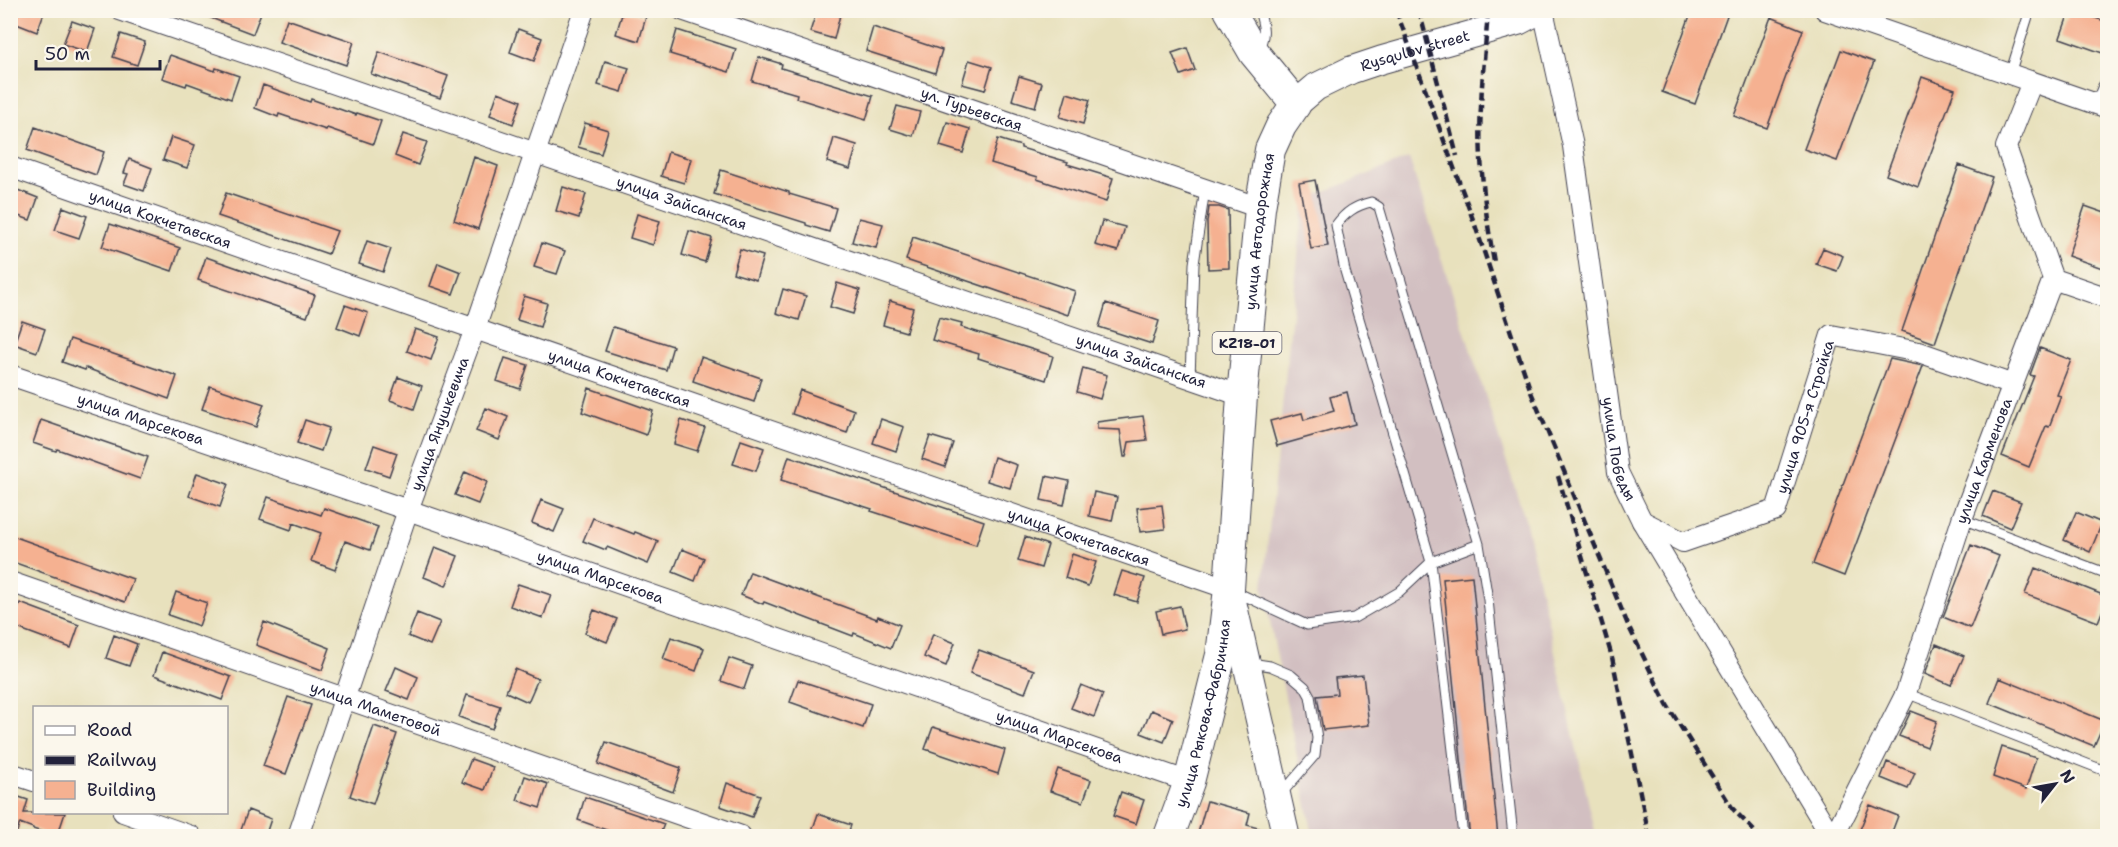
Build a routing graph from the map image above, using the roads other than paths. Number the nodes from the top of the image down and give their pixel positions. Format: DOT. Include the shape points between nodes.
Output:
graph roads {
  1 [pos="120,10"];
  2 [pos="584,10"];
  3 [pos="682,10"];
  4 [pos="1229,10"];
  5 [pos="1260,10"];
  6 [pos="1542,10"];
  7 [pos="1825,10"];
  8 [pos="2030,10"];
  9 [pos="1254,53"];
  10 [pos="2010,74"];
  11 [pos="2032,82"];
  12 [pos="2105,100"];
  13 [pos="1296,104"];
  14 [pos="535,154"];
  15 [pos="10,167"];
  16 [pos="1204,189"];
  17 [pos="1260,208"];
  18 [pos="2053,279"];
  19 [pos="2108,298"];
  20 [pos="475,330"];
  21 [pos="10,375"];
  22 [pos="1190,378"];
  23 [pos="2013,384"];
  24 [pos="1242,396"];
  25 [pos="408,510"];
  26 [pos="1962,519"];
  27 [pos="1642,521"];
  28 [pos="1479,544"];
  29 [pos="1431,562"];
  30 [pos="2108,574"];
  31 [pos="10,582"];
  32 [pos="1229,589"];
  33 [pos="1246,662"];
  34 [pos="1906,693"];
  35 [pos="344,698"];
  36 [pos="1262,737"];
  37 [pos="2108,772"];
  38 [pos="10,773"];
  39 [pos="33,781"];
  40 [pos="1189,782"];
  41 [pos="1277,798"];
  42 [pos="126,814"];
  43 [pos="191,837"];
  44 [pos="298,837"];
  45 [pos="741,837"];
  46 [pos="1169,837"];
  47 [pos="1270,837"];
  48 [pos="1286,837"];
  49 [pos="1463,837"];
  50 [pos="1514,837"];
  51 [pos="1833,837"];
  1 -- 14 [label="street, улица Зайсанская"];
  2 -- 14 [label="street, улица Янушкевича"];
  3 -- 16 [label="street, ул. Гурьевская"];
  4 -- 9 [label="main road"];
  5 -- 9 [label="lane" via="1263,42"];
  6 -- 13 [label="main road, Rysqulov street" via="1509,24 1351,70 1316,87"];
  6 -- 27 [label="street, улица Победы" via="1573,146 1618,472"];
  7 -- 10 [label="street"];
  8 -- 10 [label="lane"];
  9 -- 13 [label="main road"];
  10 -- 11 [label="street"];
  11 -- 12 [label="street"];
  11 -- 18 [label="street" via="2006,147"];
  13 -- 17 [label="main road, улица Автодорожная / KZ18-01" via="1270,150"];
  14 -- 20 [label="street, улица Янушкевича"];
  14 -- 22 [label="street, улица Зайсанская"];
  15 -- 20 [label="street, улица Кокчетавская"];
  16 -- 17 [label="street, ул. Гурьевская"];
  16 -- 22 [label="lane" via="1194,264"];
  17 -- 24 [label="main road, улица Автодорожная / KZ18-01"];
  18 -- 19 [label="street"];
  18 -- 23 [label="street, улица Карменова"];
  20 -- 25 [label="street, улица Янушкевича"];
  20 -- 32 [label="street, улица Кокчетавская"];
  21 -- 25 [label="street, улица Марсекова"];
  22 -- 24 [label="street, улица Зайсанская"];
  23 -- 26 [label="street, улица Карменова"];
  23 -- 27 [label="street, улица 905-я Стройка" via="1919,352 1831,335 1776,510 1683,542"];
  24 -- 32 [label="main road, улица Автодорожная / KZ18-01"];
  25 -- 35 [label="street, улица Янушкевича"];
  25 -- 40 [label="street, улица Марсекова"];
  26 -- 30 [label="lane"];
  26 -- 34 [label="street, улица Карменова"];
  27 -- 51 [label="street, улица Победы"];
  28 -- 29 [label="lane"];
  28 -- 29 [label="lane" via="1379,207 1371,202 1362,204 1336,225 1345,271"];
  28 -- 50 [label="lane"];
  29 -- 32 [label="lane" via="1399,592 1354,618 1307,625"];
  29 -- 49 [label="lane"];
  31 -- 35 [label="street, улица Маметовой"];
  32 -- 33 [label="main road"];
  32 -- 40 [label="main road, улица Рыкова-Фабричная / KZ18-01" via="1221,655"];
  33 -- 36 [label="main road"];
  33 -- 41 [label="lane" via="1291,675 1310,696 1317,738 1315,755"];
  34 -- 37 [label="lane"];
  34 -- 51 [label="street, улица Карменова"];
  35 -- 44 [label="street, улица Янушкевича"];
  35 -- 45 [label="street, улица Маметовой"];
  36 -- 41 [label="main road"];
  36 -- 47 [label="main road" via="1261,769"];
  38 -- 39 [label="street"];
  40 -- 46 [label="main road, улица Рыкова-Фабричная / KZ18-01"];
  41 -- 48 [label="main road"];
  42 -- 43 [label="street"];
}
